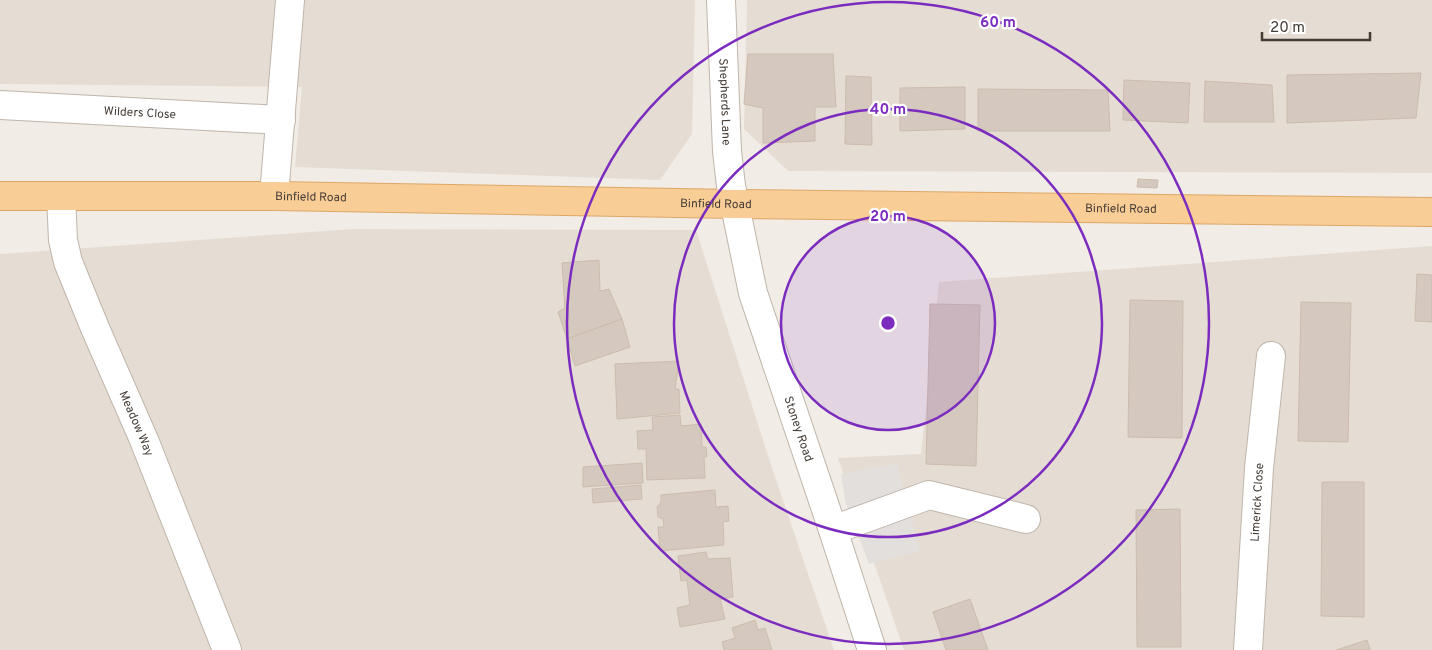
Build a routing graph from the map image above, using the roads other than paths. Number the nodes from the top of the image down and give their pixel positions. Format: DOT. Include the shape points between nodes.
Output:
graph roads {
  1 [pos="290,0"];
  2 [pos="721,0"];
  3 [pos="0,105"];
  4 [pos="281,120"];
  5 [pos="0,196"];
  6 [pos="61,196"];
  7 [pos="274,196"];
  8 [pos="735,204"];
  9 [pos="1432,212"];
  10 [pos="1272,356"];
  11 [pos="1026,519"];
  12 [pos="833,530"];
  13 [pos="226,650"];
  14 [pos="872,650"];
  15 [pos="1248,650"];
  1 -- 4 [label="street"];
  2 -- 8 [label="street, Shepherds Lane" via="727,151"];
  3 -- 4 [label="street, Wilders Close"];
  4 -- 7 [label="street"];
  5 -- 6 [label="main road, Binfield Road"];
  6 -- 7 [label="main road, Binfield Road"];
  6 -- 13 [label="street, Meadow Way" via="63,240 68,262 144,440"];
  7 -- 8 [label="main road, Binfield Road"];
  8 -- 9 [label="main road, Binfield Road"];
  8 -- 12 [label="street, Stoney Road" via="752,293"];
  10 -- 15 [label="street, Limerick Close" via="1259,468"];
  11 -- 12 [label="street" via="929,495"];
  12 -- 14 [label="street, Stoney Road"];
}
